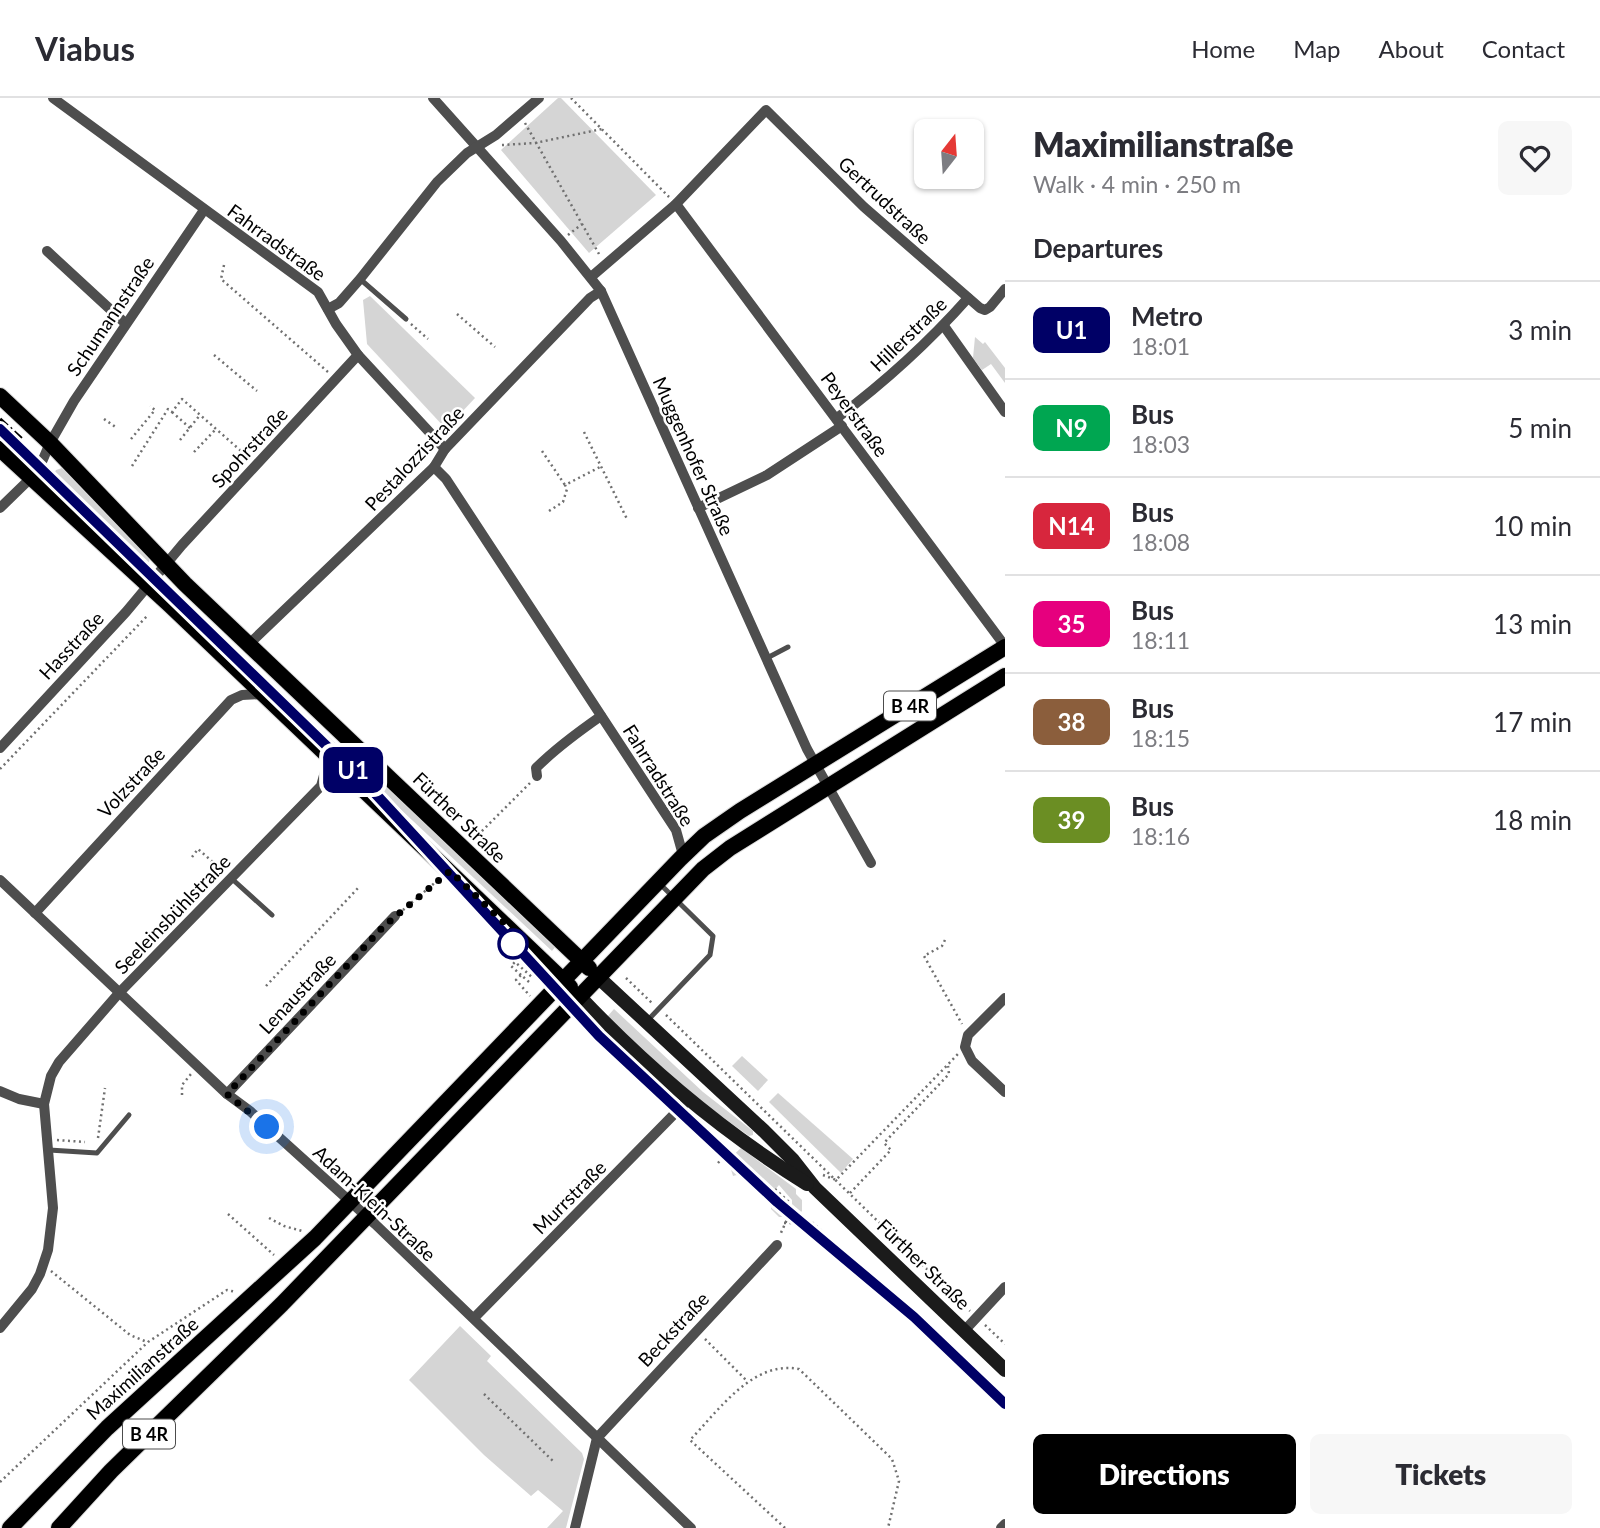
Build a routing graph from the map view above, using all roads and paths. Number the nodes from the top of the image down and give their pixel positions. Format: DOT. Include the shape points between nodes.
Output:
graph roads {
  1 [pos="53,98"];
  2 [pos="433,98"];
  3 [pos="539,98"];
  4 [pos="571,98"];
  5 [pos="520,114"];
  6 [pos="602,129"];
  7 [pos="536,143"];
  8 [pos="515,144"];
  9 [pos="478,145"];
  10 [pos="676,204"];
  11 [pos="204,210"];
  12 [pos="582,224"];
  13 [pos="561,241"];
  14 [pos="47,251"];
  15 [pos="224,265"];
  16 [pos="605,265"];
  17 [pos="591,277"];
  18 [pos="360,279"];
  19 [pos="1005,289"];
  20 [pos="601,291"];
  21 [pos="968,298"];
  22 [pos="328,309"];
  23 [pos="457,314"];
  24 [pos="406,319"];
  25 [pos="125,323"];
  26 [pos="944,326"];
  27 [pos="428,339"];
  28 [pos="495,347"];
  29 [pos="214,355"];
  30 [pos="359,355"];
  31 [pos="336,379"];
  32 [pos="257,391"];
  33 [pos="0,396"];
  34 [pos="150,406"];
  35 [pos="172,412"];
  36 [pos="1005,412"];
  37 [pos="200,415"];
  38 [pos="104,419"];
  39 [pos="840,422"];
  40 [pos="117,428"];
  41 [pos="190,428"];
  42 [pos="216,429"];
  43 [pos="584,432"];
  44 [pos="131,439"];
  45 [pos="180,440"];
  46 [pos="50,443"];
  47 [pos="0,449"];
  48 [pos="444,449"];
  49 [pos="542,451"];
  50 [pos="194,453"];
  51 [pos="256,465"];
  52 [pos="132,466"];
  53 [pos="601,466"];
  54 [pos="434,467"];
  55 [pos="32,480"];
  56 [pos="565,485"];
  57 [pos="0,508"];
  58 [pos="698,508"];
  59 [pos="549,511"];
  60 [pos="627,519"];
  61 [pos="166,565"];
  62 [pos="147,586"];
  63 [pos="148,615"];
  64 [pos="248,645"];
  65 [pos="788,647"];
  66 [pos="1005,647"];
  67 [pos="767,658"];
  68 [pos="1005,676"];
  69 [pos="262,694"];
  70 [pos="601,716"];
  71 [pos="0,748"];
  72 [pos="324,753"];
  73 [pos="815,766"];
  74 [pos="0,769"];
  75 [pos="537,776"];
  76 [pos="827,787"];
  77 [pos="478,835"];
  78 [pos="683,856"];
  79 [pos="191,857"];
  80 [pos="871,863"];
  81 [pos="450,871"];
  82 [pos="231,878"];
  83 [pos="0,880"];
  84 [pos="658,882"];
  85 [pos="358,888"];
  86 [pos="674,898"];
  87 [pos="36,913"];
  88 [pos="272,915"];
  89 [pos="395,916"];
  90 [pos="945,940"];
  91 [pos="581,960"];
  92 [pos="521,975"];
  93 [pos="598,977"];
  94 [pos="533,978"];
  95 [pos="626,978"];
  96 [pos="563,979"];
  97 [pos="528,982"];
  98 [pos="266,986"];
  99 [pos="119,993"];
  100 [pos="579,996"];
  101 [pos="530,998"];
  102 [pos="1005,998"];
  103 [pos="659,1009"];
  104 [pos="646,1022"];
  105 [pos="968,1035"];
  106 [pos="965,1047"];
  107 [pos="948,1065"];
  108 [pos="198,1067"];
  109 [pos="105,1088"];
  110 [pos="0,1091"];
  111 [pos="1005,1092"];
  112 [pos="227,1094"];
  113 [pos="182,1095"];
  114 [pos="688,1099"];
  115 [pos="44,1104"];
  116 [pos="130,1115"];
  117 [pos="758,1138"];
  118 [pos="84,1142"];
  119 [pos="97,1143"];
  120 [pos="47,1144"];
  121 [pos="732,1147"];
  122 [pos="718,1163"];
  123 [pos="821,1173"];
  124 [pos="836,1180"];
  125 [pos="775,1189"];
  126 [pos="850,1193"];
  127 [pos="350,1201"];
  128 [pos="228,1214"];
  129 [pos="366,1216"];
  130 [pos="269,1218"];
  131 [pos="304,1231"];
  132 [pos="777,1245"];
  133 [pos="276,1258"];
  134 [pos="43,1265"];
  135 [pos="1005,1287"];
  136 [pos="240,1292"];
  137 [pos="474,1318"];
  138 [pos="977,1318"];
  139 [pos="0,1328"];
  140 [pos="696,1330"];
  141 [pos="964,1331"];
  142 [pos="148,1342"];
  143 [pos="1005,1345"];
  144 [pos="1005,1370"];
  145 [pos="747,1381"];
  146 [pos="484,1394"];
  147 [pos="1005,1405"];
  148 [pos="597,1438"];
  149 [pos="554,1462"];
  150 [pos="0,1482"];
  151 [pos="1005,1524"];
  152 [pos="10,1528"];
  153 [pos="59,1528"];
  154 [pos="575,1528"];
  155 [pos="691,1528"];
  156 [pos="785,1528"];
  157 [pos="888,1528"];
  158 [pos="1001,1528"];
  1 -- 11 [label="street, Fahrradstraße"];
  2 -- 9 [label="street, Muggenhofer Straße"];
  3 -- 5 [label="street"];
  4 -- 6 [label="path"];
  5 -- 7 [label="path"];
  5 -- 9 [label="street"];
  6 -- 7 [label="path"];
  6 -- 10 [label="path"];
  7 -- 8 [label="path"];
  7 -- 12 [label="path"];
  9 -- 13 [label="street, Muggenhofer Straße"];
  9 -- 18 [label="street" via="437,182"];
  10 -- 16 [label="street"];
  10 -- 21 [label="street, Gertrudstraße" via="766,110 864,207"];
  10 -- 39 [label="street, Peyerstraße"];
  11 -- 22 [label="street, Fahrradstraße" via="318,292"];
  11 -- 25 [label="street, Schumannstraße"];
  12 -- 13 [label="path"];
  12 -- 16 [label="path"];
  13 -- 17 [label="street, Muggenhofer Straße"];
  14 -- 25 [label="street"];
  15 -- 31 [label="path" via="221,279"];
  16 -- 17 [label="street"];
  17 -- 20 [label="street, Muggenhofer Straße"];
  18 -- 22 [label="street"];
  18 -- 24 [label="lane"];
  19 -- 21 [label="street, Gertrudstraße" via="985,310"];
  20 -- 48 [label="street, Pestalozzistraße"];
  20 -- 58 [label="street, Muggenhofer Straße"];
  21 -- 26 [label="street, Hillerstraße"];
  22 -- 30 [label="street, Fahrradstraße"];
  23 -- 28 [label="path"];
  24 -- 27 [label="path"];
  25 -- 46 [label="street, Schumannstraße"];
  26 -- 36 [label="street"];
  26 -- 39 [label="street, Hillerstraße"];
  29 -- 32 [label="path"];
  30 -- 31 [label="street, Spohrstraße"];
  30 -- 48 [label="street, Fahrradstraße"];
  31 -- 51 [label="street, Spohrstraße"];
  33 -- 46 [label="main road, Fürther Straße"];
  34 -- 44 [label="path" via="155,410"];
  35 -- 37 [label="path" via="182,399"];
  35 -- 41 [label="path"];
  35 -- 52 [label="path" via="168,409"];
  37 -- 41 [label="path"];
  37 -- 42 [label="path"];
  38 -- 40 [label="path"];
  39 -- 58 [label="street, Hillerstraße" via="767,475"];
  39 -- 66 [label="street, Peyerstraße"];
  41 -- 45 [label="path"];
  42 -- 50 [label="path"];
  42 -- 51 [label="path"];
  43 -- 53 [label="path"];
  46 -- 55 [label="street"];
  46 -- 61 [label="main road, Fürther Straße"];
  47 -- 55 [label="main road, Fürther Straße"];
  48 -- 54 [label="street, Pestalozzistraße"];
  49 -- 56 [label="path"];
  51 -- 61 [label="street, Spohrstraße"];
  53 -- 56 [label="path"];
  53 -- 60 [label="path"];
  54 -- 64 [label="street, Pestalozzistraße"];
  54 -- 70 [label="street, Fahrradstraße"];
  55 -- 57 [label="street"];
  55 -- 62 [label="main road, Fürther Straße"];
  56 -- 59 [label="path" via="563,502"];
  58 -- 67 [label="street, Muggenhofer Straße"];
  61 -- 62 [label="street, Hasstraße"];
  61 -- 64 [label="main road, Fürther Straße"];
  62 -- 69 [label="main road, Fürther Straße"];
  62 -- 71 [label="street, Hasstraße"];
  63 -- 74 [label="path"];
  64 -- 91 [label="main road, Fürther Straße"];
  65 -- 67 [label="lane"];
  66 -- 73 [label="main road, Maximilianstraße / B 4R"];
  67 -- 73 [label="street, Muggenhofer Straße"];
  68 -- 76 [label="main road, B 4R"];
  69 -- 72 [label="main road, Fürther Straße"];
  69 -- 87 [label="street, Volzstraße" via="231,700"];
  70 -- 75 [label="street, Fahrradstraße" via="547,757 536,768"];
  70 -- 78 [label="street, Fahrradstraße" via="672,824"];
  72 -- 81 [label="main road, Fürther Straße"];
  72 -- 82 [label="street, Seeleinsbühlstraße" via="321,786"];
  73 -- 76 [label="street, Muggenhofer Straße"];
  73 -- 78 [label="main road, Maximilianstraße / B 4R" via="720,824"];
  75 -- 77 [label="path"];
  76 -- 80 [label="street, Muggenhofer Straße"];
  76 -- 86 [label="main road, B 4R" via="720,855"];
  78 -- 84 [label="main road, Maximilianstraße / B 4R"];
  79 -- 82 [label="path" via="198,849"];
  81 -- 89 [label="path"];
  81 -- 96 [label="main road, Fürther Straße"];
  82 -- 88 [label="lane"];
  82 -- 99 [label="street, Seeleinsbühlstraße"];
  83 -- 87 [label="street, Adam-Klein-Straße"];
  84 -- 86 [label="lane"];
  84 -- 91 [label="main road, Maximilianstraße / B 4R"];
  85 -- 98 [label="path"];
  86 -- 93 [label="main road, B 4R"];
  86 -- 103 [label="lane" via="713,936 712,948"];
  87 -- 99 [label="street, Adam-Klein-Straße"];
  89 -- 112 [label="street, Lenaustraße"];
  90 -- 105 [label="path" via="924,956"];
  91 -- 93 [label="main road, Fürther Straße"];
  91 -- 96 [label="main road, Maximilianstraße / B 4R"];
  92 -- 94 [label="path" via="511,965 514,962"];
  92 -- 97 [label="path"];
  92 -- 101 [label="path" via="516,980"];
  93 -- 100 [label="main road, B 4R"];
  93 -- 104 [label="main road, Fürther Straße"];
  95 -- 103 [label="path"];
  96 -- 100 [label="main road, Fürther Straße"];
  96 -- 127 [label="main road, Maximilianstraße / B 4R"];
  99 -- 108 [label="street, Adam-Klein-Straße"];
  99 -- 115 [label="street, Seeleinsbühlstraße" via="59,1062"];
  100 -- 114 [label="main road, Fürther Straße"];
  100 -- 129 [label="main road, B 4R"];
  102 -- 105 [label="street"];
  103 -- 104 [label="lane"];
  103 -- 124 [label="path"];
  104 -- 117 [label="main road, Fürther Straße"];
  105 -- 106 [label="street"];
  106 -- 107 [label="path"];
  106 -- 111 [label="street" via="972,1061"];
  107 -- 124 [label="path"];
  107 -- 126 [label="path" via="949,1074 884,1143 891,1150"];
  108 -- 112 [label="street, Adam-Klein-Straße"];
  108 -- 113 [label="path" via="182,1085"];
  109 -- 119 [label="path"];
  110 -- 115 [label="street"];
  112 -- 127 [label="street, Adam-Klein-Straße"];
  114 -- 117 [label="main road, Fürther Straße"];
  114 -- 137 [label="street, Murrstraße"];
  115 -- 120 [label="street"];
  116 -- 120 [label="lane" via="97,1153"];
  117 -- 141 [label="main road, Fürther Straße" via="793,1160 815,1188"];
  118 -- 120 [label="path"];
  120 -- 134 [label="street" via="53,1208"];
  121 -- 122 [label="path"];
  123 -- 124 [label="path"];
  124 -- 126 [label="path"];
  125 -- 147 [label="path" via="789,1202 784,1223 813,1223"];
  126 -- 138 [label="path"];
  127 -- 129 [label="street, Adam-Klein-Straße"];
  127 -- 152 [label="main road, Maximilianstraße / B 4R" via="265,1286 80,1454"];
  128 -- 133 [label="path"];
  129 -- 137 [label="street, Adam-Klein-Straße"];
  129 -- 153 [label="main road, B 4R"];
  130 -- 131 [label="path"];
  132 -- 140 [label="street, Beckstraße"];
  134 -- 139 [label="street" via="32,1289"];
  134 -- 142 [label="path" via="130,1335"];
  135 -- 138 [label="street"];
  136 -- 142 [label="path" via="227,1290"];
  137 -- 148 [label="street, Adam-Klein-Straße"];
  138 -- 141 [label="street"];
  138 -- 143 [label="path"];
  140 -- 145 [label="path"];
  140 -- 148 [label="street, Beckstraße"];
  141 -- 144 [label="main road, Fürther Straße"];
  142 -- 150 [label="path"];
  145 -- 156 [label="path" via="690,1440"];
  145 -- 157 [label="path" via="785,1366 799,1369 892,1459 899,1481"];
  146 -- 149 [label="path"];
  148 -- 154 [label="street"];
  148 -- 155 [label="street, Adam-Klein-Straße"];
  151 -- 158 [label="street"];
}
